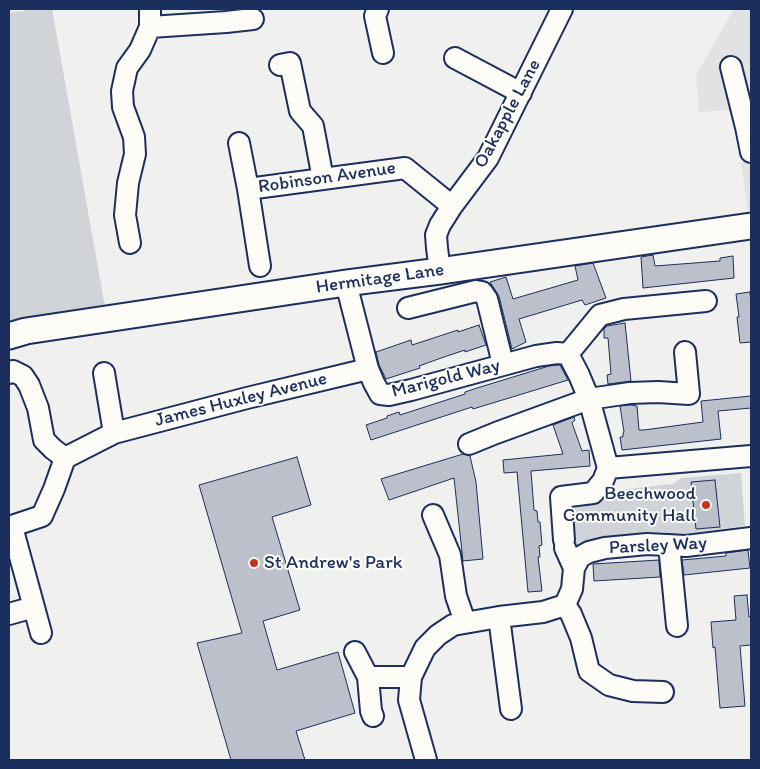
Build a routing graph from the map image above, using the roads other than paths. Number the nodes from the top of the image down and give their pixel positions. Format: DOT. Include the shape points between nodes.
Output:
graph roads {
  1 [pos="378,9"];
  2 [pos="558,10"];
  3 [pos="229,15"];
  4 [pos="150,18"];
  5 [pos="253,19"];
  6 [pos="383,53"];
  7 [pos="455,58"];
  8 [pos="280,65"];
  9 [pos="730,67"];
  10 [pos="521,93"];
  11 [pos="239,143"];
  12 [pos="751,152"];
  13 [pos="323,179"];
  14 [pos="248,189"];
  15 [pos="452,206"];
  16 [pos="751,226"];
  17 [pos="130,243"];
  18 [pos="260,266"];
  19 [pos="440,271"];
  20 [pos="346,284"];
  21 [pos="706,301"];
  22 [pos="408,308"];
  23 [pos="9,336"];
  24 [pos="685,352"];
  25 [pos="568,354"];
  26 [pos="503,364"];
  27 [pos="368,369"];
  28 [pos="9,373"];
  29 [pos="104,373"];
  30 [pos="589,400"];
  31 [pos="114,433"];
  32 [pos="469,444"];
  33 [pos="751,456"];
  34 [pos="65,458"];
  35 [pos="608,468"];
  36 [pos="433,514"];
  37 [pos="10,527"];
  38 [pos="751,538"];
  39 [pos="669,545"];
  40 [pos="574,568"];
  41 [pos="565,605"];
  42 [pos="34,607"];
  43 [pos="9,614"];
  44 [pos="499,617"];
  45 [pos="465,622"];
  46 [pos="677,626"];
  47 [pos="41,633"];
  48 [pos="355,652"];
  49 [pos="411,677"];
  50 [pos="368,678"];
  51 [pos="663,692"];
  52 [pos="511,709"];
  53 [pos="373,716"];
  54 [pos="426,760"];
  1 -- 6 [label="street" via="375,16"];
  2 -- 10 [label="street, Oakapple Lane"];
  3 -- 4 [label="street"];
  3 -- 5 [label="street"];
  4 -- 17 [label="street" via="140,50 127,68 122,92 123,107 134,137 125,215"];
  7 -- 10 [label="street"];
  8 -- 13 [label="street" via="290,63 300,111 313,126"];
  9 -- 12 [label="street"];
  10 -- 15 [label="street, Oakapple Lane" via="488,158"];
  11 -- 14 [label="street"];
  13 -- 14 [label="street, Robinson Avenue"];
  13 -- 15 [label="street, Robinson Avenue" via="406,168"];
  14 -- 18 [label="street"];
  15 -- 19 [label="street, Oakapple Lane" via="436,235"];
  16 -- 19 [label="main road, Hermitage Lane"];
  19 -- 20 [label="main road, Hermitage Lane"];
  20 -- 23 [label="main road, Hermitage Lane"];
  20 -- 27 [label="street, Marigold Way"];
  21 -- 25 [label="street" via="624,309 600,315"];
  22 -- 26 [label="street" via="482,292 487,298"];
  24 -- 30 [label="street" via="689,394 630,393"];
  25 -- 26 [label="street, Marigold Way" via="536,356"];
  25 -- 30 [label="street"];
  26 -- 27 [label="street, Marigold Way" via="389,395 380,394"];
  27 -- 31 [label="street, James Huxley Avenue"];
  28 -- 34 [label="street" via="13,371 23,376 29,385 38,408 44,440"];
  29 -- 31 [label="street"];
  30 -- 32 [label="street"];
  30 -- 35 [label="street"];
  31 -- 34 [label="street, James Huxley Avenue"];
  33 -- 35 [label="street"];
  34 -- 37 [label="street" via="42,516"];
  35 -- 40 [label="street" via="594,493 562,497 565,544"];
  36 -- 45 [label="street" via="450,555 456,596"];
  37 -- 42 [label="street"];
  38 -- 39 [label="street, Parsley Way"];
  39 -- 40 [label="street, Parsley Way" via="605,548 589,552"];
  39 -- 46 [label="street"];
  40 -- 41 [label="street" via="572,589"];
  41 -- 44 [label="street" via="543,612"];
  41 -- 51 [label="street" via="581,638 589,671 609,685 632,691"];
  42 -- 43 [label="street"];
  42 -- 47 [label="street"];
  44 -- 45 [label="street"];
  44 -- 52 [label="street"];
  45 -- 49 [label="street" via="453,625 424,648"];
  48 -- 50 [label="street"];
  49 -- 50 [label="street"];
  49 -- 54 [label="street" via="409,700"];
  50 -- 53 [label="street"];
}
